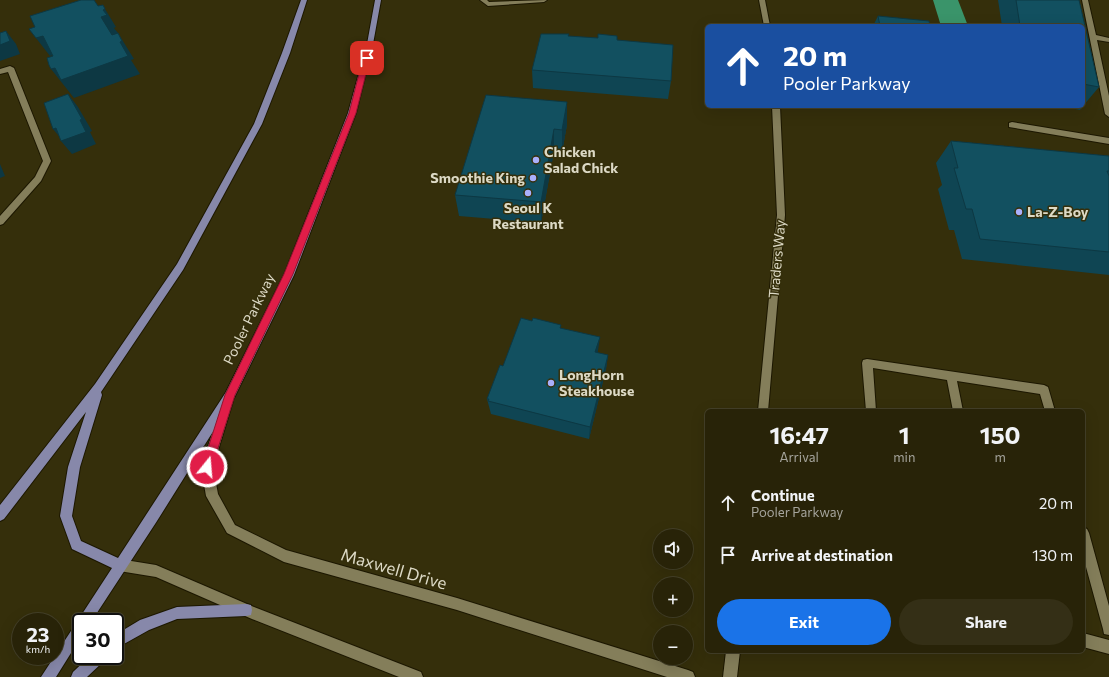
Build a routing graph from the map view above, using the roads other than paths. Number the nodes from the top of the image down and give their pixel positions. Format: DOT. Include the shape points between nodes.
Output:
graph roads {
  1 [pos="304,0"];
  2 [pos="378,0"];
  3 [pos="483,0"];
  4 [pos="544,0"];
  5 [pos="762,0"];
  6 [pos="1085,0"];
  7 [pos="767,24"];
  8 [pos="1093,38"];
  9 [pos="1109,40"];
  10 [pos="0,72"];
  11 [pos="776,108"];
  12 [pos="1109,114"];
  13 [pos="1012,125"];
  14 [pos="1109,141"];
  15 [pos="0,222"];
  16 [pos="951,376"];
  17 [pos="99,387"];
  18 [pos="230,395"];
  19 [pos="763,409"];
  20 [pos="871,409"];
  21 [pos="958,409"];
  22 [pos="1049,409"];
  23 [pos="0,515"];
  24 [pos="1085,540"];
  25 [pos="119,565"];
  26 [pos="246,610"];
  27 [pos="89,613"];
  28 [pos="1109,629"];
  29 [pos="124,637"];
  30 [pos="72,639"];
  31 [pos="1085,641"];
  32 [pos="1109,647"];
  33 [pos="733,653"];
  34 [pos="90,665"];
  35 [pos="48,677"];
  36 [pos="78,677"];
  37 [pos="416,677"];
  38 [pos="688,677"];
  39 [pos="730,677"];
  1 -- 17 [label="main road" via="258,124 180,267"];
  2 -- 18 [label="main road, Pooler Parkway" via="370,44 352,113 289,274"];
  3 -- 4 [label="street" via="488,4"];
  5 -- 7 [label="street"];
  6 -- 8 [label="street"];
  8 -- 9 [label="street"];
  8 -- 12 [label="street"];
  10 -- 15 [label="street" via="10,68 47,161 38,179"];
  11 -- 19 [label="street, Traders Way" via="781,215"];
  13 -- 14 [label="street"];
  16 -- 20 [label="street" via="867,363"];
  16 -- 21 [label="street"];
  16 -- 22 [label="street" via="1044,390"];
  17 -- 23 [label="main road"];
  17 -- 25 [label="main road" via="74,466 66,516 76,545"];
  18 -- 25 [label="main road, Pooler Parkway" via="153,517"];
  18 -- 38 [label="street, Maxwell Drive" via="207,467 212,496 231,529 284,556 457,604"];
  24 -- 28 [label="street"];
  25 -- 26 [label="street" via="156,571"];
  25 -- 27 [label="main road, Pooler Parkway"];
  26 -- 29 [label="main road" via="177,613 145,625"];
  26 -- 37 [label="street"];
  30 -- 35 [label="main road"];
  31 -- 32 [label="street"];
  33 -- 39 [label="street"];
  34 -- 36 [label="main road"];
}
